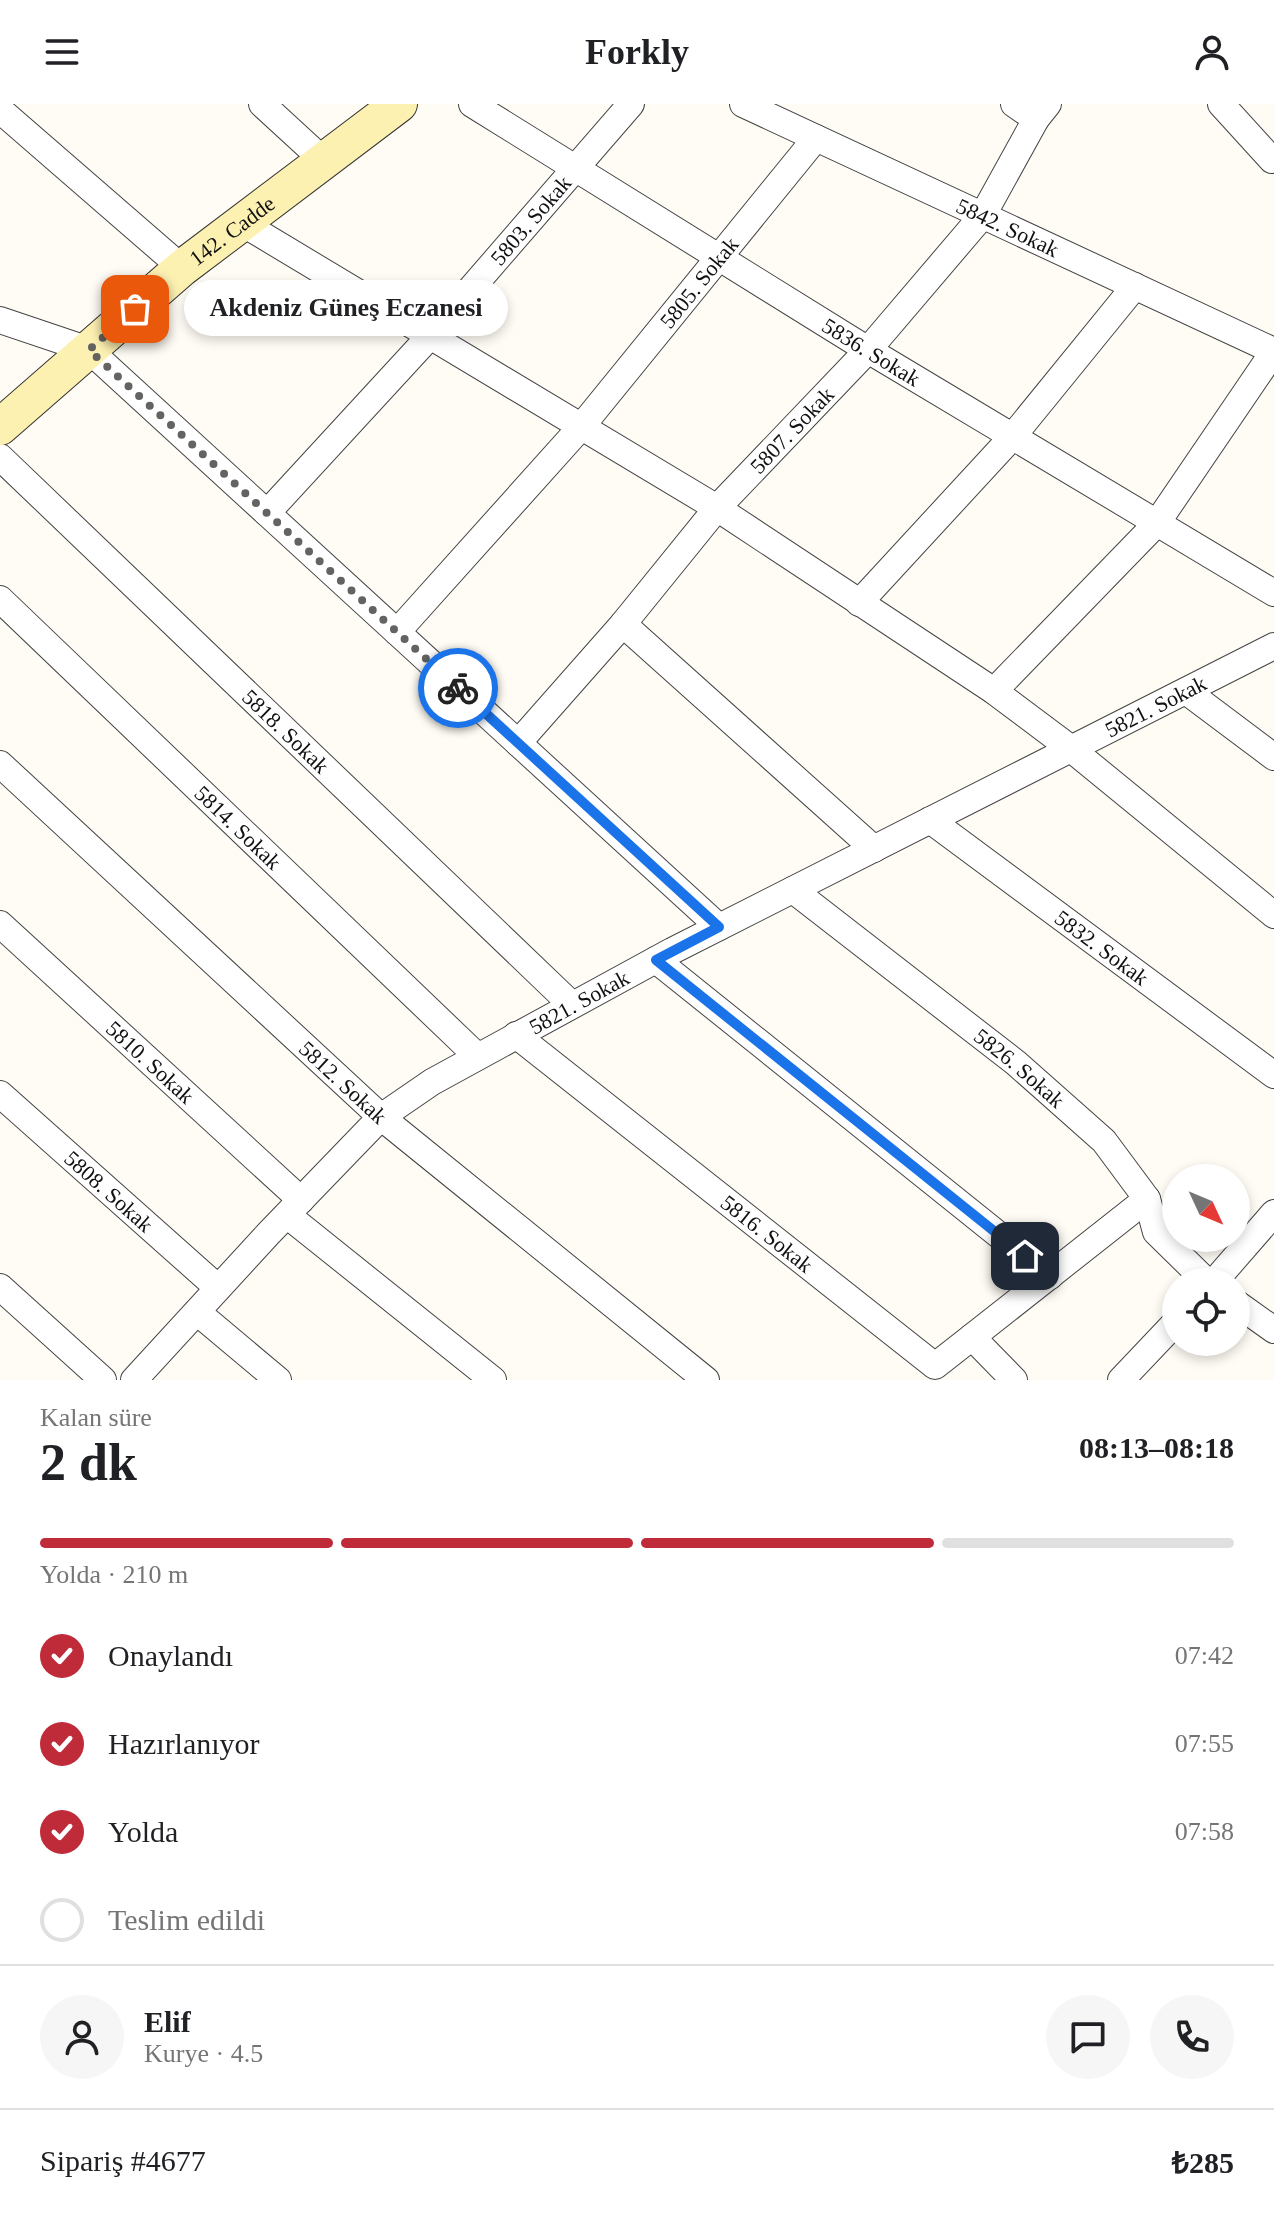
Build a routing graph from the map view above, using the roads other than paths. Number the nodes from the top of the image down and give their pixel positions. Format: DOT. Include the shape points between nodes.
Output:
graph roads {
  1 [pos="262,104"];
  2 [pos="399,104"];
  3 [pos="472,104"];
  4 [pos="631,104"];
  5 [pos="743,104"];
  6 [pos="1014,104"];
  7 [pos="1221,104"];
  8 [pos="0,110"];
  9 [pos="1042,112"];
  10 [pos="816,138"];
  11 [pos="1272,160"];
  12 [pos="324,161"];
  13 [pos="576,169"];
  14 [pos="983,215"];
  15 [pos="242,223"];
  16 [pos="719,257"];
  17 [pos="182,268"];
  18 [pos="1135,286"];
  19 [pos="0,320"];
  20 [pos="430,336"];
  21 [pos="89,350"];
  22 [pos="868,350"];
  23 [pos="1274,351"];
  24 [pos="0,427"];
  25 [pos="581,427"];
  26 [pos="1013,436"];
  27 [pos="0,457"];
  28 [pos="717,508"];
  29 [pos="267,513"];
  30 [pos="1157,523"];
  31 [pos="1274,593"];
  32 [pos="0,599"];
  33 [pos="859,603"];
  34 [pos="623,624"];
  35 [pos="397,632"];
  36 [pos="1274,646"];
  37 [pos="994,691"];
  38 [pos="1186,691"];
  39 [pos="518,743"];
  40 [pos="1070,748"];
  41 [pos="1274,757"];
  42 [pos="0,764"];
  43 [pos="930,820"];
  44 [pos="874,849"];
  45 [pos="793,890"];
  46 [pos="1274,915"];
  47 [pos="0,924"];
  48 [pos="719,927"];
  49 [pos="656,960"];
  50 [pos="572,1005"];
  51 [pos="516,1035"];
  52 [pos="477,1056"];
  53 [pos="1274,1075"];
  54 [pos="0,1094"];
  55 [pos="381,1117"];
  56 [pos="1147,1199"];
  57 [pos="294,1208"];
  58 [pos="1274,1213"];
  59 [pos="1193,1268"];
  60 [pos="1226,1268"];
  61 [pos="1050,1276"];
  62 [pos="0,1287"];
  63 [pos="218,1288"];
  64 [pos="197,1312"];
  65 [pos="1250,1313"];
  66 [pos="1274,1330"];
  67 [pos="972,1337"];
  68 [pos="1162,1337"];
  69 [pos="103,1380"];
  70 [pos="134,1380"];
  71 [pos="278,1380"];
  72 [pos="493,1380"];
  73 [pos="706,1380"];
  74 [pos="1014,1380"];
  75 [pos="1121,1380"];
  1 -- 12 [label="street"];
  2 -- 12 [label="street, 142. Cadde"];
  3 -- 13 [label="street, 5836. Sokak"];
  4 -- 13 [label="street, 5803. Sokak"];
  5 -- 10 [label="street, 5842. Sokak"];
  6 -- 9 [label="street"];
  7 -- 11 [label="street"];
  8 -- 17 [label="street"];
  9 -- 14 [label="street, 5807. Sokak"];
  10 -- 14 [label="street, 5842. Sokak"];
  10 -- 16 [label="street, 5805. Sokak"];
  12 -- 15 [label="street, 142. Cadde"];
  13 -- 16 [label="street, 5836. Sokak"];
  13 -- 20 [label="street, 5803. Sokak"];
  14 -- 18 [label="street, 5842. Sokak"];
  14 -- 22 [label="street, 5807. Sokak"];
  15 -- 17 [label="street, 142. Cadde"];
  15 -- 20 [label="street"];
  16 -- 22 [label="street, 5836. Sokak"];
  16 -- 25 [label="street, 5805. Sokak"];
  17 -- 21 [label="street, 142. Cadde"];
  18 -- 23 [label="street, 5842. Sokak"];
  18 -- 26 [label="street"];
  19 -- 21 [label="street"];
  20 -- 25 [label="street"];
  20 -- 29 [label="street, 5803. Sokak"];
  21 -- 24 [label="street, 142. Cadde"];
  21 -- 29 [label="street"];
  22 -- 26 [label="street, 5836. Sokak"];
  22 -- 28 [label="street, 5807. Sokak"];
  23 -- 30 [label="street"];
  25 -- 28 [label="street"];
  25 -- 35 [label="street, 5805. Sokak"];
  26 -- 30 [label="street, 5836. Sokak"];
  26 -- 33 [label="street"];
  27 -- 50 [label="street, 5818. Sokak"];
  28 -- 33 [label="street"];
  28 -- 34 [label="street, 5807. Sokak"];
  29 -- 35 [label="street"];
  30 -- 31 [label="street, 5836. Sokak"];
  30 -- 37 [label="street"];
  32 -- 52 [label="street, 5814. Sokak"];
  33 -- 37 [label="street"];
  34 -- 39 [label="street, 5807. Sokak"];
  34 -- 44 [label="street"];
  35 -- 39 [label="street"];
  36 -- 38 [label="street, 5821. Sokak"];
  37 -- 40 [label="street"];
  38 -- 40 [label="street, 5821. Sokak"];
  38 -- 41 [label="street"];
  39 -- 48 [label="street"];
  40 -- 43 [label="street, 5821. Sokak"];
  40 -- 46 [label="street"];
  42 -- 55 [label="street, 5812. Sokak"];
  43 -- 44 [label="street, 5821. Sokak"];
  43 -- 53 [label="street, 5832. Sokak"];
  44 -- 45 [label="street, 5821. Sokak"];
  45 -- 48 [label="street, 5821. Sokak"];
  45 -- 56 [label="street, 5826. Sokak" via="1016,1063 1104,1141"];
  47 -- 57 [label="street, 5810. Sokak"];
  48 -- 49 [label="street, 5821. Sokak"];
  49 -- 50 [label="street, 5821. Sokak"];
  49 -- 61 [label="street"];
  50 -- 51 [label="street, 5821. Sokak"];
  51 -- 52 [label="street, 5821. Sokak"];
  51 -- 67 [label="street, 5816. Sokak" via="935,1366"];
  52 -- 55 [label="street, 5821. Sokak"];
  54 -- 63 [label="street, 5808. Sokak"];
  55 -- 57 [label="street, 5821. Sokak"];
  55 -- 73 [label="street, 5812. Sokak"];
  56 -- 59 [label="street, 5826. Sokak" via="1156,1232"];
  56 -- 61 [label="street"];
  57 -- 63 [label="street, 5821. Sokak"];
  57 -- 72 [label="street, 5810. Sokak"];
  58 -- 60 [label="street"];
  61 -- 67 [label="street"];
  62 -- 69 [label="street"];
  63 -- 64 [label="street, 5821. Sokak"];
  64 -- 70 [label="street, 5821. Sokak"];
  64 -- 71 [label="street"];
  65 -- 66 [label="street"];
  67 -- 74 [label="street"];
  68 -- 75 [label="street"];
}
